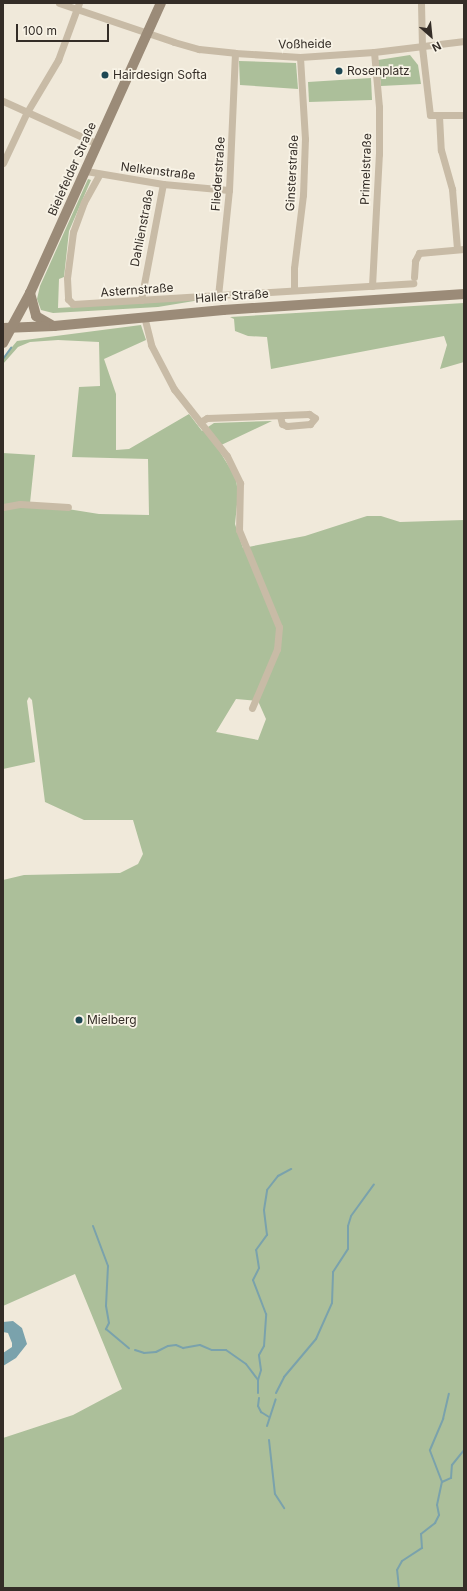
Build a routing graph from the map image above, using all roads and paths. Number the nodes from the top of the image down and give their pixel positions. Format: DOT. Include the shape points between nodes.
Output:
graph roads {
  1 [pos="60,3"];
  2 [pos="161,3"];
  3 [pos="421,3"];
  4 [pos="78,6"];
  5 [pos="148,33"];
  6 [pos="464,41"];
  7 [pos="422,47"];
  8 [pos="374,52"];
  9 [pos="235,54"];
  10 [pos="300,57"];
  11 [pos="3,101"];
  12 [pos="27,112"];
  13 [pos="464,115"];
  14 [pos="439,116"];
  15 [pos="98,144"];
  16 [pos="3,164"];
  17 [pos="86,171"];
  18 [pos="99,175"];
  19 [pos="163,184"];
  20 [pos="229,190"];
  21 [pos="460,249"];
  22 [pos="372,286"];
  23 [pos="294,290"];
  24 [pos="30,293"];
  25 [pos="464,294"];
  26 [pos="218,296"];
  27 [pos="141,300"];
  28 [pos="144,316"];
  29 [pos="54,326"];
  30 [pos="8,328"];
  31 [pos="3,343"];
  32 [pos="280,416"];
  33 [pos="200,422"];
  34 [pos="3,507"];
  35 [pos="68,507"];
  36 [pos="252,708"];
  1 -- 4 [label="street, Voßheide"];
  2 -- 5 [label="main road, Bielefelder Straße"];
  3 -- 7 [label="street"];
  4 -- 5 [label="street, Voßheide"];
  4 -- 12 [label="street" via="58,60"];
  5 -- 9 [label="street, Voßheide" via="199,49"];
  5 -- 15 [label="main road, Bielefelder Straße"];
  6 -- 7 [label="street, Voßheide"];
  7 -- 8 [label="street, Voßheide"];
  7 -- 14 [label="street" via="430,115"];
  8 -- 10 [label="street, Voßheide"];
  8 -- 22 [label="street, Primelstraße" via="379,108 379,154"];
  9 -- 10 [label="street, Voßheide"];
  9 -- 20 [label="street, Fliederstraße"];
  10 -- 23 [label="street, Ginsterstraße" via="305,139 303,194 294,268"];
  11 -- 12 [label="street"];
  12 -- 15 [label="street"];
  12 -- 16 [label="street"];
  13 -- 14 [label="street"];
  14 -- 21 [label="street" via="441,150 452,189"];
  15 -- 17 [label="main road, Bielefelder Straße"];
  17 -- 18 [label="street, Nelkenstraße"];
  17 -- 24 [label="main road, Bielefelder Straße"];
  18 -- 19 [label="street, Nelkenstraße"];
  18 -- 27 [label="street, Asternstraße" via="84,202 73,232 67,278 68,299 77,305"];
  19 -- 20 [label="street, Nelkenstraße"];
  19 -- 27 [label="street, Dahlienstraße"];
  20 -- 26 [label="street, Fliederstraße"];
  21 -- 22 [label="street, Asternstraße" via="419,253 415,261 413,280"];
  22 -- 23 [label="street, Asternstraße"];
  23 -- 26 [label="street, Asternstraße"];
  24 -- 29 [label="main road" via="36,316"];
  24 -- 30 [label="main road, Bielefelder Straße"];
  25 -- 28 [label="main road, Haller Straße"];
  26 -- 27 [label="street, Asternstraße"];
  28 -- 29 [label="main road, Haller Straße"];
  28 -- 33 [label="street" via="156,356 181,399"];
  29 -- 30 [label="main road, Haller Straße"];
  30 -- 31 [label="main road, Bielefelder Straße"];
  32 -- 33 [label="street" via="207,418"];
  33 -- 36 [label="street" via="227,456 238,475 241,490 239,530 279,627 277,650"];
  34 -- 35 [label="street" via="20,504"];
}
